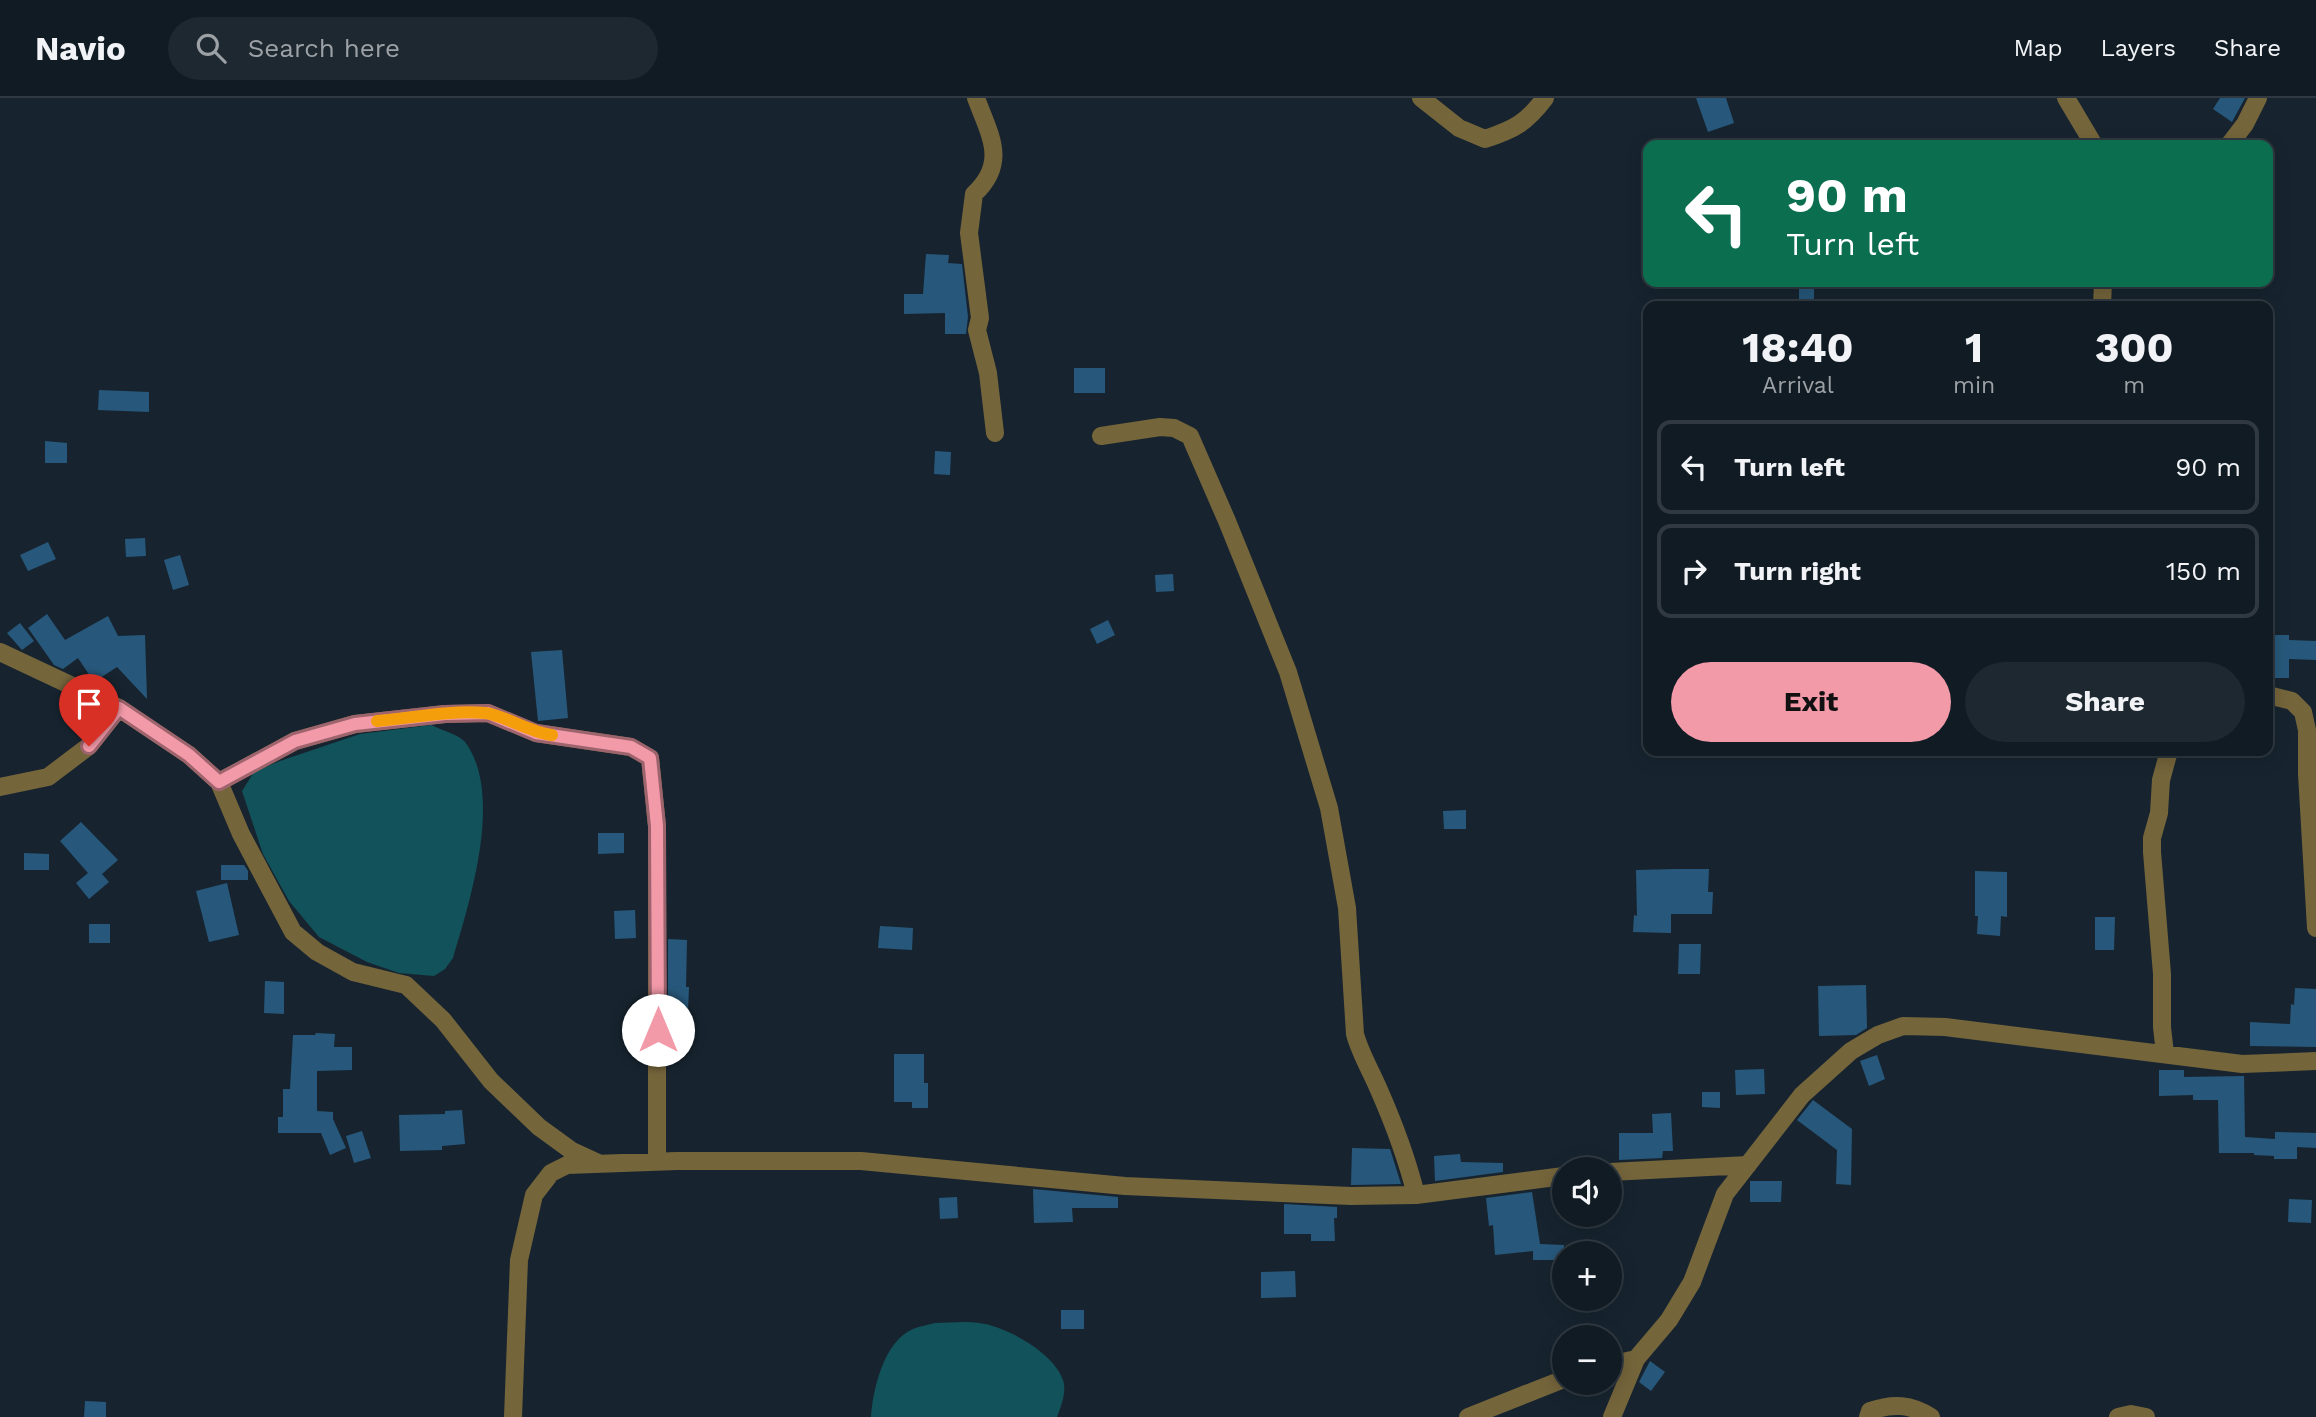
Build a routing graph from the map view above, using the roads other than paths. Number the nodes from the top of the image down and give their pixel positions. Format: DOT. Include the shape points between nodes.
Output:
graph roads {
  1 [pos="976,98"];
  2 [pos="1421,98"];
  3 [pos="1545,98"];
  4 [pos="2066,98"];
  5 [pos="2258,98"];
  6 [pos="2091,140"];
  7 [pos="2233,140"];
  8 [pos="995,433"];
  9 [pos="1101,436"];
  10 [pos="0,652"];
  11 [pos="2273,696"];
  12 [pos="119,708"];
  13 [pos="2168,756"];
  14 [pos="219,782"];
  15 [pos="0,787"];
  16 [pos="2316,929"];
  17 [pos="2165,1054"];
  18 [pos="2316,1061"];
  19 [pos="657,1162"];
  20 [pos="1748,1164"];
  21 [pos="604,1166"];
  22 [pos="1622,1171"];
  23 [pos="1552,1178"];
  24 [pos="1416,1195"];
  25 [pos="1636,1359"];
  26 [pos="1622,1362"];
  27 [pos="1552,1384"];
  28 [pos="1615,1415"];
  29 [pos="513,1417"];
  30 [pos="1468,1417"];
  31 [pos="1868,1417"];
  32 [pos="1931,1417"];
  33 [pos="2118,1417"];
  34 [pos="2146,1417"];
  1 -- 8 [label="street" via="995,159 988,181 974,194 969,233 980,318 977,330"];
  2 -- 3 [label="street" via="1459,128 1485,139 1513,130"];
  4 -- 6 [label="street"];
  5 -- 7 [label="street"];
  9 -- 24 [label="street" via="1160,427 1190,436 1227,521 1287,672 1329,808 1347,908 1354,1034 1391,1118"];
  10 -- 12 [label="street"];
  11 -- 16 [label="street" via="2292,701 2303,712 2307,730"];
  12 -- 14 [label="street" via="189,755"];
  12 -- 15 [label="street" via="89,746 48,777"];
  13 -- 17 [label="street" via="2152,838"];
  14 -- 19 [label="street" via="295,741 355,724 445,714 488,713 536,733 631,747 650,758 657,826"];
  14 -- 21 [label="street" via="293,932 353,972 406,985 443,1020 491,1082 539,1127 572,1151"];
  17 -- 18 [label="street" via="2242,1064"];
  17 -- 20 [label="street" via="1987,1031 1903,1026 1851,1051 1802,1095"];
  19 -- 21 [label="street"];
  19 -- 24 [label="street" via="861,1161 1125,1186 1301,1195"];
  20 -- 22 [label="street"];
  20 -- 25 [label="street" via="1725,1194 1692,1282 1669,1320"];
  21 -- 29 [label="street" via="567,1166 551,1173 534,1195 519,1260"];
  23 -- 24 [label="street"];
  25 -- 26 [label="street"];
  25 -- 28 [label="street"];
  27 -- 30 [label="street"];
  31 -- 32 [label="street" via="1870,1411 1886,1405 1920,1409"];
  33 -- 34 [label="street"];
}
